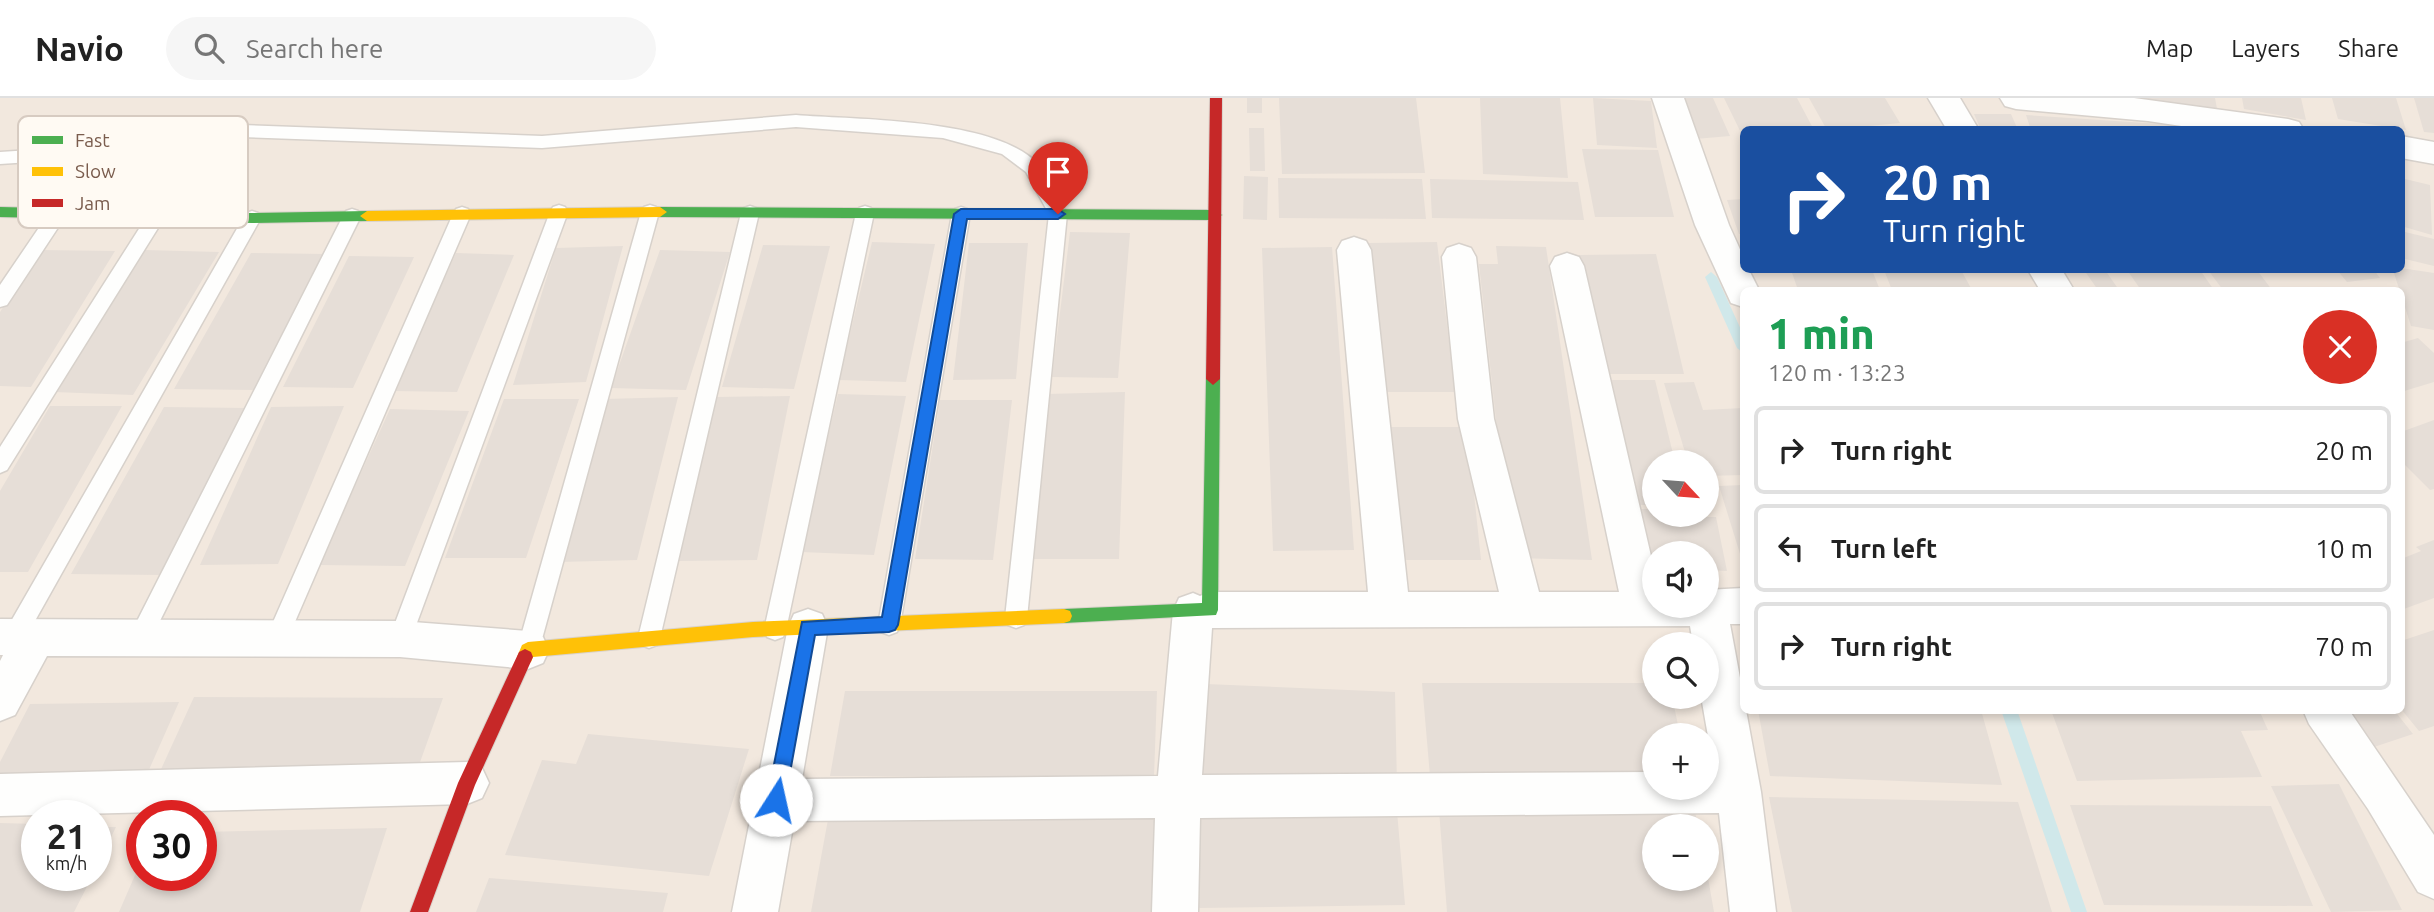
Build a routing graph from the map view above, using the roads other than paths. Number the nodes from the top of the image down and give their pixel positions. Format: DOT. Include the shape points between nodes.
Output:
graph roads {
  1 [pos="1216,98"];
  2 [pos="1668,98"];
  3 [pos="1944,98"];
  4 [pos="2016,98"];
  5 [pos="1961,126"];
  6 [pos="2260,126"];
  7 [pos="248,131"];
  8 [pos="2405,148"];
  9 [pos="2434,153"];
  10 [pos="18,157"];
  11 [pos="0,158"];
  12 [pos="0,212"];
  13 [pos="18,212"];
  14 [pos="559,212"];
  15 [pos="650,212"];
  16 [pos="750,213"];
  17 [pos="865,213"];
  18 [pos="462,214"];
  19 [pos="961,214"];
  20 [pos="1058,214"];
  21 [pos="1215,215"];
  22 [pos="352,216"];
  23 [pos="248,218"];
  24 [pos="252,218"];
  25 [pos="248,225"];
  26 [pos="48,228"];
  27 [pos="149,228"];
  28 [pos="246,228"];
  29 [pos="1354,250"];
  30 [pos="1459,257"];
  31 [pos="1567,266"];
  32 [pos="1740,287"];
  33 [pos="0,300"];
  34 [pos="0,464"];
  35 [pos="1642,605"];
  36 [pos="1725,607"];
  37 [pos="1390,610"];
  38 [pos="1522,610"];
  39 [pos="1642,610"];
  40 [pos="1202,611"];
  41 [pos="1016,618"];
  42 [pos="889,625"];
  43 [pos="791,629"];
  44 [pos="16,637"];
  45 [pos="140,638"];
  46 [pos="277,638"];
  47 [pos="649,638"];
  48 [pos="400,639"];
  49 [pos="528,650"];
  50 [pos="0,701"];
  51 [pos="2327,714"];
  52 [pos="467,783"];
  53 [pos="1739,792"];
  54 [pos="0,795"];
  55 [pos="1178,798"];
  56 [pos="776,800"];
  57 [pos="2434,876"];
  58 [pos="419,912"];
  59 [pos="755,912"];
  60 [pos="1175,912"];
  61 [pos="1753,912"];
  1 -- 21 [label="street"];
  2 -- 32 [label="street" via="1712,225"];
  3 -- 5 [label="street"];
  4 -- 6 [label="street"];
  7 -- 20 [label="lane" via="542,142 796,121 943,132 1008,149 1032,168"];
  8 -- 9 [label="street"];
  10 -- 11 [label="lane"];
  12 -- 13 [label="street"];
  14 -- 15 [label="street"];
  14 -- 18 [label="street"];
  14 -- 48 [label="lane"];
  15 -- 16 [label="street"];
  15 -- 49 [label="lane"];
  16 -- 17 [label="street"];
  16 -- 47 [label="lane"];
  17 -- 19 [label="street"];
  17 -- 43 [label="lane"];
  18 -- 22 [label="street"];
  18 -- 46 [label="lane"];
  19 -- 20 [label="street"];
  19 -- 42 [label="lane"];
  20 -- 21 [label="street"];
  20 -- 41 [label="lane"];
  21 -- 40 [label="street"];
  22 -- 24 [label="street"];
  22 -- 45 [label="lane"];
  23 -- 24 [label="street"];
  24 -- 25 [label="lane"];
  26 -- 33 [label="lane"];
  27 -- 34 [label="lane"];
  28 -- 44 [label="lane"];
  29 -- 37 [label="street"];
  30 -- 38 [label="street" via="1476,419"];
  31 -- 35 [label="street"];
  36 -- 53 [label="street"];
  37 -- 38 [label="street"];
  37 -- 40 [label="street"];
  38 -- 39 [label="street"];
  40 -- 41 [label="street"];
  40 -- 55 [label="street"];
  41 -- 42 [label="street"];
  42 -- 43 [label="street"];
  43 -- 47 [label="street"];
  43 -- 56 [label="street"];
  44 -- 45 [label="street"];
  44 -- 50 [label="street"];
  45 -- 46 [label="street"];
  46 -- 48 [label="street"];
  47 -- 49 [label="street"];
  48 -- 49 [label="street"];
  49 -- 52 [label="street"];
  51 -- 57 [label="street"];
  52 -- 54 [label="street"];
  52 -- 58 [label="street"];
  53 -- 55 [label="street"];
  53 -- 61 [label="street"];
  55 -- 56 [label="street"];
  55 -- 60 [label="street"];
  56 -- 59 [label="street"];
}
